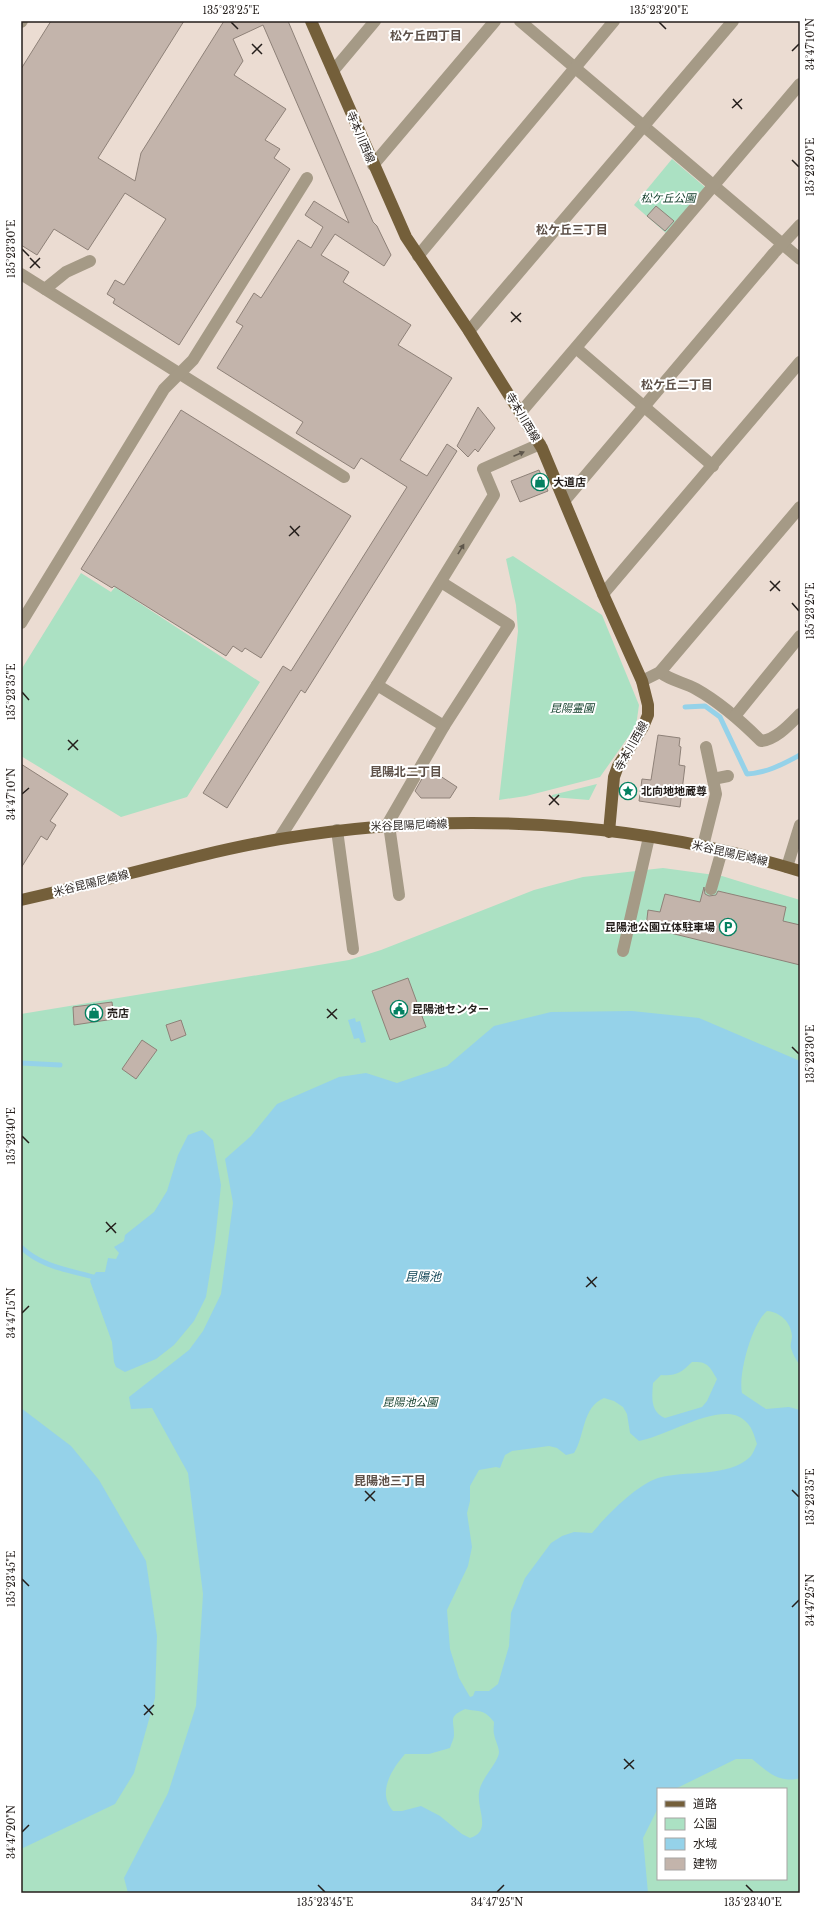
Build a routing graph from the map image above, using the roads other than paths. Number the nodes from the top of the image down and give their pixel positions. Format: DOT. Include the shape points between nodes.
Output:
graph roads {
  1 [pos="375,21"];
  2 [pos="495,21"];
  3 [pos="520,21"];
  4 [pos="614,21"];
  5 [pos="734,21"];
  6 [pos="312,22"];
  7 [pos="575,67"];
  8 [pos="333,71"];
  9 [pos="800,84"];
  10 [pos="644,127"];
  11 [pos="373,165"];
  12 [pos="306,178"];
  13 [pos="714,186"];
  14 [pos="800,225"];
  15 [pos="783,245"];
  16 [pos="418,256"];
  17 [pos="800,259"];
  18 [pos="90,261"];
  19 [pos="21,274"];
  20 [pos="45,289"];
  21 [pos="469,332"];
  22 [pos="576,348"];
  23 [pos="800,362"];
  24 [pos="179,374"];
  25 [pos="644,407"];
  26 [pos="521,412"];
  27 [pos="540,444"];
  28 [pos="713,466"];
  29 [pos="344,477"];
  30 [pos="565,500"];
  31 [pos="800,507"];
  32 [pos="441,582"];
  33 [pos="603,594"];
  34 [pos="21,623"];
  35 [pos="800,636"];
  36 [pos="660,672"];
  37 [pos="642,681"];
  38 [pos="377,685"];
  39 [pos="800,714"];
  40 [pos="735,716"];
  41 [pos="444,726"];
  42 [pos="706,747"];
  43 [pos="728,776"];
  44 [pos="713,779"];
  45 [pos="388,825"];
  46 [pos="800,825"];
  47 [pos="337,830"];
  48 [pos="609,832"];
  49 [pos="649,837"];
  50 [pos="279,839"];
  51 [pos="703,846"];
  52 [pos="722,850"];
  53 [pos="787,867"];
  54 [pos="800,871"];
  55 [pos="711,889"];
  56 [pos="399,895"];
  57 [pos="21,900"];
  58 [pos="353,949"];
  59 [pos="623,951"];
  1 -- 8 [label="street"];
  2 -- 11 [label="street"];
  3 -- 7 [label="street"];
  4 -- 7 [label="street"];
  5 -- 10 [label="street"];
  6 -- 8 [label="main road, 寺本川西線"];
  7 -- 10 [label="street"];
  7 -- 16 [label="street"];
  8 -- 11 [label="main road, 寺本川西線"];
  9 -- 13 [label="street"];
  10 -- 13 [label="street"];
  10 -- 21 [label="street"];
  11 -- 16 [label="main road, 寺本川西線"];
  12 -- 24 [label="street" via="193,360"];
  13 -- 15 [label="street"];
  13 -- 22 [label="street"];
  14 -- 15 [label="street"];
  15 -- 17 [label="street"];
  15 -- 25 [label="street"];
  16 -- 21 [label="main road, 寺本川西線"];
  18 -- 20 [label="street" via="66,272"];
  19 -- 20 [label="street"];
  20 -- 24 [label="street"];
  21 -- 26 [label="main road, 寺本川西線"];
  22 -- 25 [label="street"];
  22 -- 26 [label="street"];
  23 -- 28 [label="street"];
  24 -- 29 [label="street"];
  24 -- 34 [label="street" via="164,389"];
  25 -- 28 [label="street"];
  25 -- 30 [label="street"];
  26 -- 27 [label="main road, 寺本川西線"];
  27 -- 30 [label="main road, 寺本川西線"];
  32 -- 27 [label="street, one-way" via="494,495 481,469"];
  28 -- 33 [label="street"];
  30 -- 33 [label="main road, 寺本川西線"];
  31 -- 36 [label="street"];
  32 -- 38 [label="street"];
  32 -- 41 [label="street" via="509,625"];
  33 -- 37 [label="main road, 寺本川西線"];
  35 -- 40 [label="street"];
  36 -- 37 [label="street"];
  36 -- 40 [label="street" via="668,678 694,687"];
  37 -- 48 [label="main road, 寺本川西線" via="648,715 614,777"];
  38 -- 41 [label="street"];
  38 -- 50 [label="street"];
  39 -- 40 [label="street" via="784,729 761,741"];
  41 -- 45 [label="street"];
  42 -- 44 [label="street"];
  43 -- 44 [label="street"];
  44 -- 51 [label="street" via="716,794"];
  45 -- 47 [label="main road, 米谷昆陽尼崎線"];
  45 -- 48 [label="main road, 米谷昆陽尼崎線" via="523,825"];
  45 -- 56 [label="street"];
  46 -- 53 [label="street"];
  47 -- 50 [label="main road, 米谷昆陽尼崎線"];
  47 -- 58 [label="street"];
  48 -- 49 [label="main road, 米谷昆陽尼崎線"];
  49 -- 51 [label="main road, 米谷昆陽尼崎線"];
  49 -- 59 [label="street"];
  50 -- 57 [label="main road, 米谷昆陽尼崎線" via="215,852"];
  51 -- 52 [label="main road, 米谷昆陽尼崎線"];
  52 -- 53 [label="main road, 米谷昆陽尼崎線"];
  52 -- 55 [label="street"];
  53 -- 54 [label="main road, 米谷昆陽尼崎線"];
}
